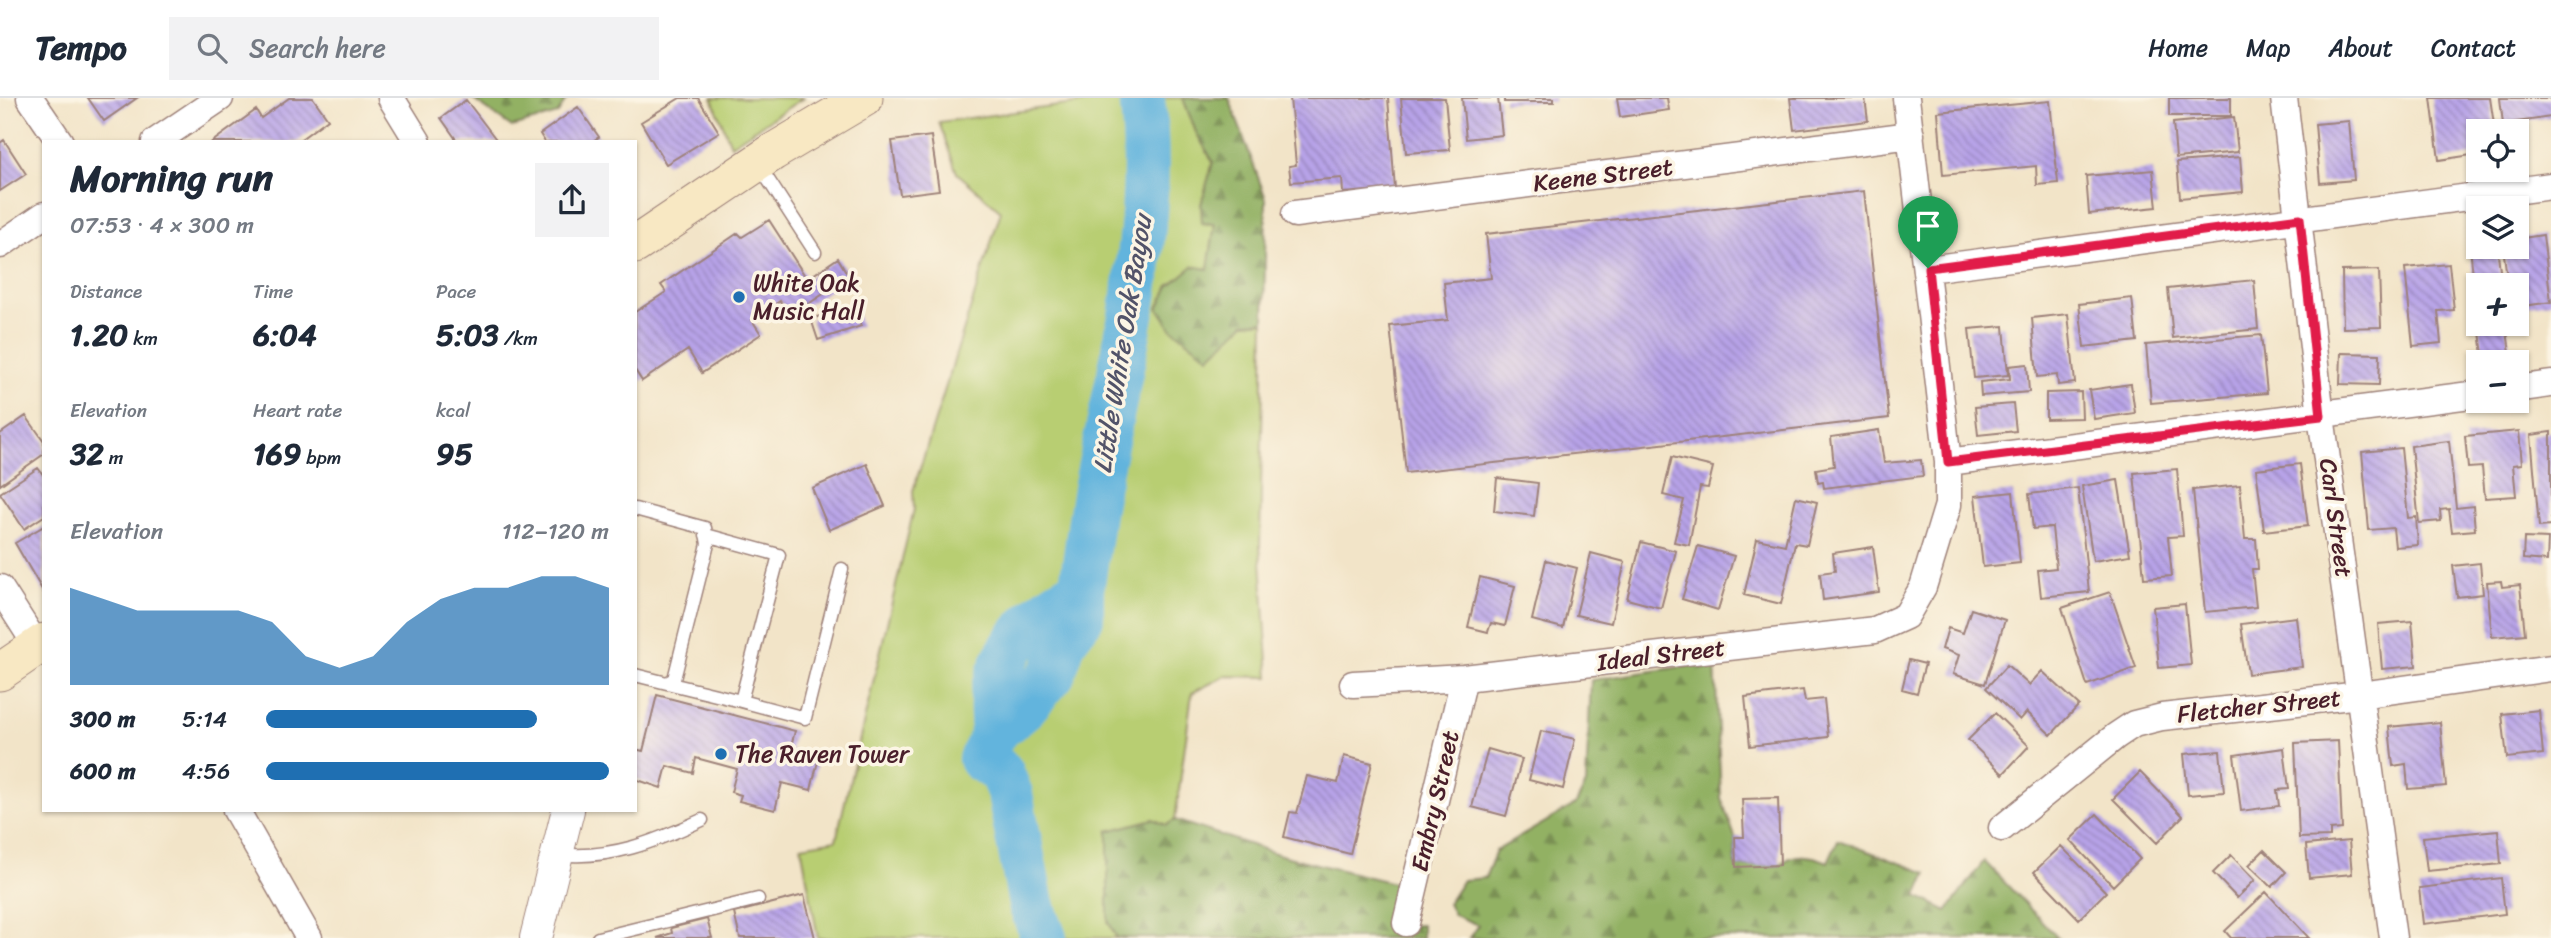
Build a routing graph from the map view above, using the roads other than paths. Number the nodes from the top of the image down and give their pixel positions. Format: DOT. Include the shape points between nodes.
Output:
graph roads {
  1 [pos="30,98"];
  2 [pos="220,98"];
  3 [pos="391,98"];
  4 [pos="864,98"];
  5 [pos="1906,98"];
  6 [pos="2284,98"];
  7 [pos="1912,135"];
  8 [pos="59,140"];
  9 [pos="158,140"];
  10 [pos="417,140"];
  11 [pos="757,163"];
  12 [pos="2551,186"];
  13 [pos="1295,214"];
  14 [pos="42,216"];
  15 [pos="2300,218"];
  16 [pos="637,244"];
  17 [pos="0,245"];
  18 [pos="815,252"];
  19 [pos="1928,268"];
  20 [pos="2551,384"];
  21 [pos="2529,387"];
  22 [pos="2466,396"];
  23 [pos="2321,416"];
  24 [pos="1948,462"];
  25 [pos="637,510"];
  26 [pos="706,535"];
  27 [pos="842,569"];
  28 [pos="0,588"];
  29 [pos="40,644"];
  30 [pos="2551,668"];
  31 [pos="0,672"];
  32 [pos="637,676"];
  33 [pos="1464,678"];
  34 [pos="667,683"];
  35 [pos="1353,684"];
  36 [pos="2360,695"];
  37 [pos="741,701"];
  38 [pos="237,812"];
  39 [pos="568,812"];
  40 [pos="702,820"];
  41 [pos="2003,828"];
  42 [pos="557,854"];
  43 [pos="758,899"];
  44 [pos="1406,923"];
  45 [pos="309,938"];
  46 [pos="536,938"];
  47 [pos="598,938"];
  48 [pos="2393,938"];
  1 -- 8 [label="street"];
  2 -- 9 [label="street"];
  3 -- 10 [label="street"];
  4 -- 11 [label="main road"];
  5 -- 7 [label="street, Ideal Street"];
  6 -- 15 [label="street, Carl Street"];
  7 -- 13 [label="street, Keene Street"];
  7 -- 19 [label="street, Ideal Street"];
  11 -- 16 [label="main road"];
  11 -- 18 [label="lane"];
  12 -- 15 [label="street"];
  14 -- 17 [label="street"];
  15 -- 19 [label="street"];
  15 -- 23 [label="street, Carl Street"];
  19 -- 24 [label="street, Ideal Street"];
  20 -- 21 [label="street"];
  22 -- 23 [label="street"];
  23 -- 24 [label="street"];
  23 -- 36 [label="street, Carl Street"];
  24 -- 33 [label="street, Ideal Street" via="1948,505 1916,603 1906,616 1885,628"];
  25 -- 26 [label="lane" via="705,528"];
  26 -- 34 [label="lane" via="708,544 674,679"];
  26 -- 37 [label="lane" via="779,555"];
  27 -- 37 [label="lane" via="805,718"];
  28 -- 29 [label="street"];
  29 -- 31 [label="main road"];
  30 -- 36 [label="street, Fletcher Street"];
  32 -- 34 [label="lane"];
  33 -- 35 [label="street, Ideal Street"];
  33 -- 44 [label="street, Embry Street"];
  34 -- 37 [label="lane"];
  36 -- 41 [label="street, Fletcher Street" via="2134,724"];
  36 -- 48 [label="street, Carl Street"];
  38 -- 45 [label="street"];
  39 -- 42 [label="street"];
  40 -- 42 [label="lane" via="644,847 588,858"];
  42 -- 46 [label="street"];
  43 -- 47 [label="lane"];
}
